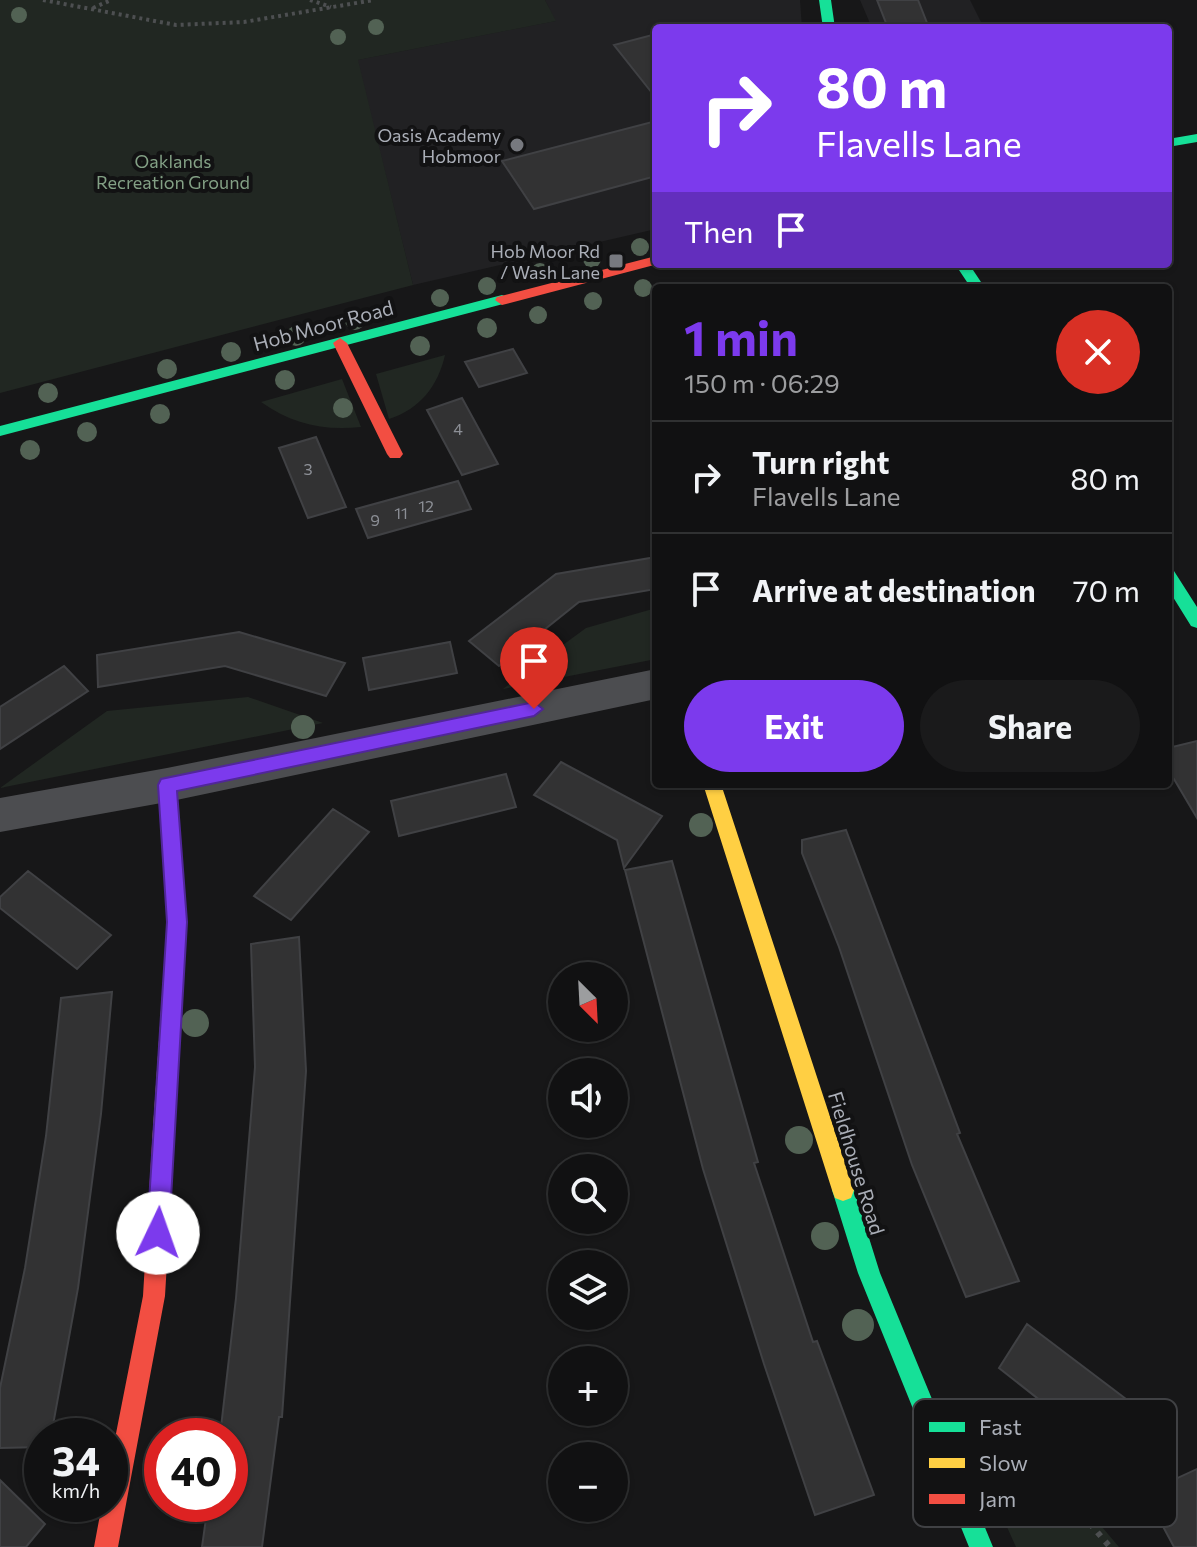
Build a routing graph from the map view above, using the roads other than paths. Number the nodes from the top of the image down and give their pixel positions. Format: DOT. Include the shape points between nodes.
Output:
graph roads {
  1 [pos="825,0"];
  2 [pos="828,24"];
  3 [pos="1197,138"];
  4 [pos="1172,142"];
  5 [pos="652,261"];
  6 [pos="340,343"];
  7 [pos="0,431"];
  8 [pos="395,454"];
  9 [pos="1172,583"];
  10 [pos="1197,621"];
  11 [pos="652,685"];
  12 [pos="167,785"];
  13 [pos="713,788"];
  14 [pos="0,815"];
  15 [pos="923,1399"];
  16 [pos="973,1527"];
  17 [pos="106,1547"];
  18 [pos="981,1547"];
  1 -- 2 [label="street"];
  3 -- 4 [label="street"];
  5 -- 6 [label="street, Hob Moor Road"];
  6 -- 7 [label="street, Hob Moor Road"];
  6 -- 8 [label="street"];
  9 -- 10 [label="street"];
  11 -- 12 [label="street"];
  12 -- 14 [label="street"];
  12 -- 17 [label="street" via="177,922 154,1296"];
  13 -- 15 [label="street, Fieldhouse Road" via="869,1273"];
  16 -- 18 [label="street, Fieldhouse Road"];
}
